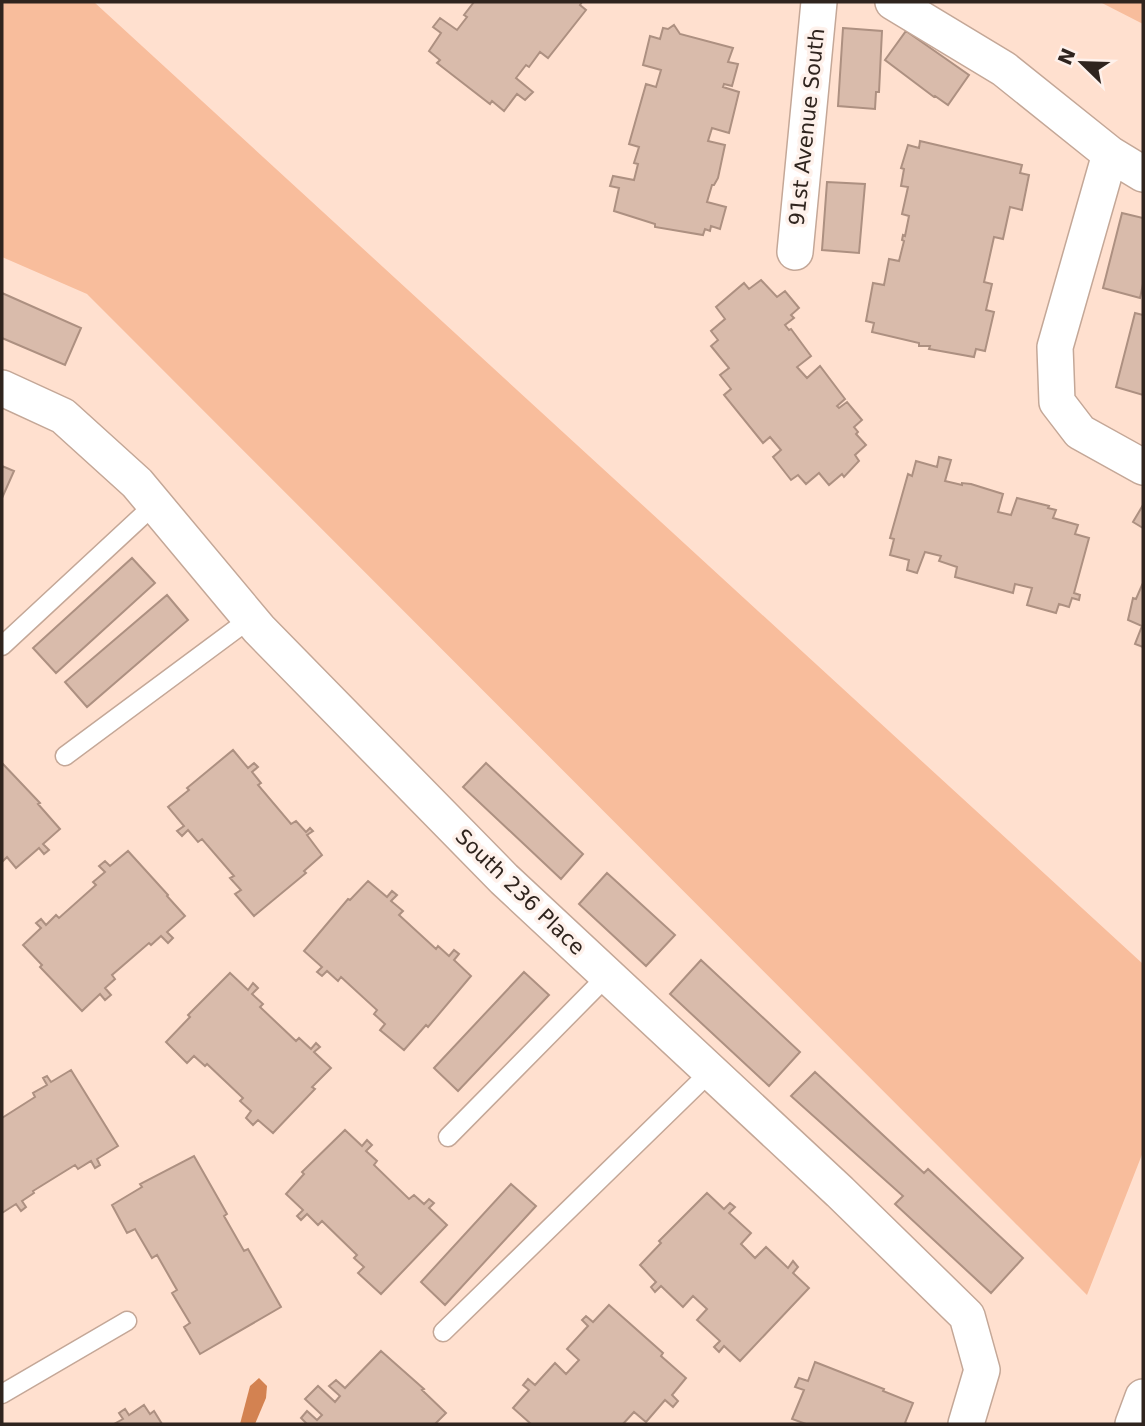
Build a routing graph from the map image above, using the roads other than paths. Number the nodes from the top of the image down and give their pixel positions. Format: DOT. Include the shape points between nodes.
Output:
graph roads {
  1 [pos="819,2"];
  2 [pos="893,2"];
  3 [pos="1110,154"];
  4 [pos="1143,174"];
  5 [pos="795,252"];
  6 [pos="2,388"];
  7 [pos="1143,467"];
  8 [pos="155,504"];
  9 [pos="251,618"];
  10 [pos="2,646"];
  11 [pos="65,756"];
  12 [pos="607,976"];
  13 [pos="710,1072"];
  14 [pos="447,1137"];
  15 [pos="127,1321"];
  16 [pos="443,1332"];
  17 [pos="2,1394"];
  18 [pos="1143,1397"];
  19 [pos="966,1424"];
  20 [pos="1133,1424"];
  1 -- 5 [label="street, 91st Avenue South"];
  2 -- 3 [label="street" via="1004,68"];
  3 -- 4 [label="street"];
  3 -- 7 [label="street" via="1055,347 1057,402 1080,432"];
  6 -- 8 [label="street, South 236 Place" via="63,416"];
  8 -- 9 [label="street, South 236 Place"];
  8 -- 10 [label="lane"];
  9 -- 11 [label="lane"];
  9 -- 12 [label="street, South 236 Place" via="504,879"];
  12 -- 13 [label="street, South 236 Place"];
  12 -- 14 [label="lane"];
  13 -- 16 [label="lane"];
  13 -- 19 [label="street, South 236 Place" via="967,1315 982,1370"];
  15 -- 17 [label="lane"];
  18 -- 20 [label="street"];
}
